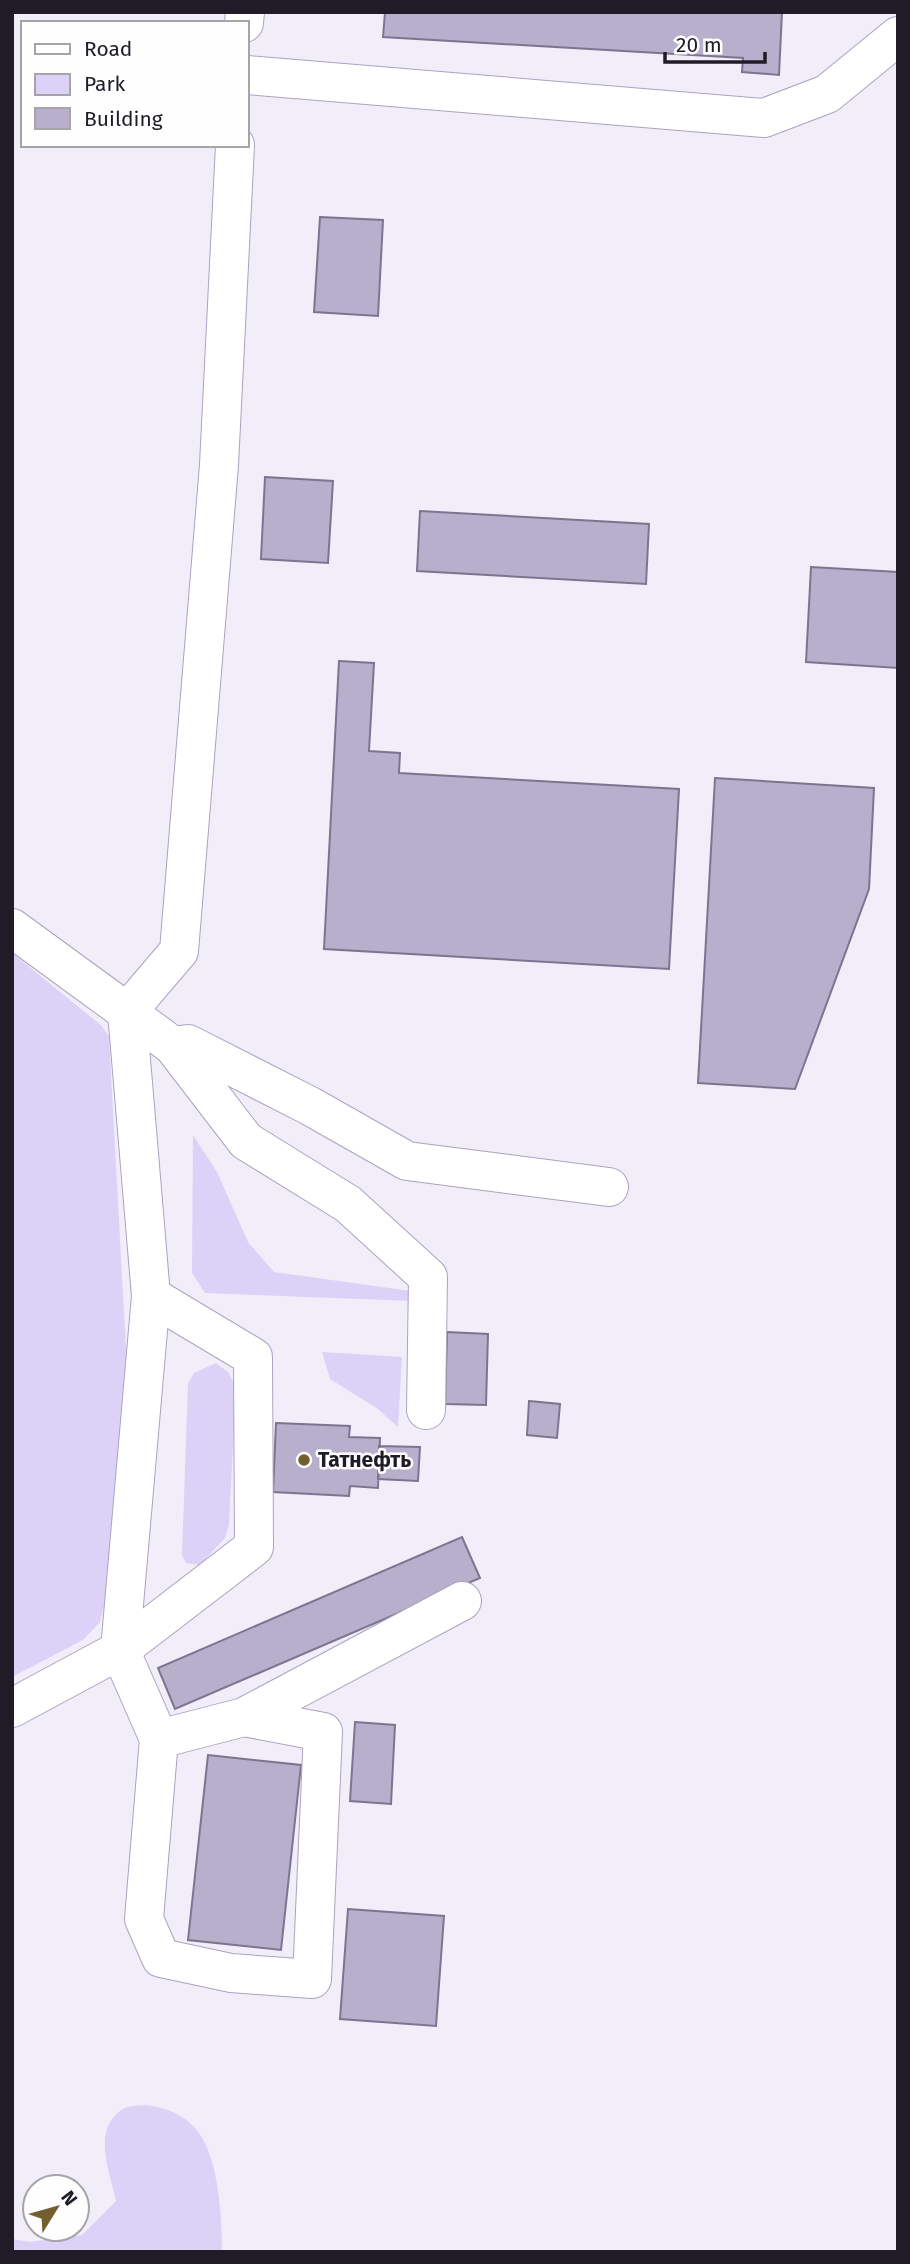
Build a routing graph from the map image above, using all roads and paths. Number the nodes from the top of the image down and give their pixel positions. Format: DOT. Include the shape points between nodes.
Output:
graph roads {
  1 [pos="898,36"];
  2 [pos="248,75"];
  3 [pos="235,147"];
  4 [pos="12,928"];
  5 [pos="127,1012"];
  6 [pos="173,1046"];
  7 [pos="609,1188"];
  8 [pos="151,1296"];
  9 [pos="426,1410"];
  10 [pos="462,1601"];
  11 [pos="120,1650"];
  12 [pos="12,1708"];
  13 [pos="244,1717"];
  14 [pos="159,1739"];
  1 -- 2 [label="lane" via="827,94 764,118"];
  3 -- 5 [label="lane" via="219,465 179,951"];
  4 -- 5 [label="lane"];
  5 -- 6 [label="lane"];
  5 -- 8 [label="lane"];
  6 -- 7 [label="lane" via="188,1044 407,1161"];
  6 -- 9 [label="lane" via="246,1141 348,1204 428,1277"];
  8 -- 11 [label="lane"];
  8 -- 11 [label="lane" via="253,1357 254,1547"];
  10 -- 13 [label="lane"];
  11 -- 12 [label="lane"];
  11 -- 14 [label="lane"];
  13 -- 14 [label="lane"];
  13 -- 14 [label="lane" via="323,1732 312,1979 231,1973 161,1958 144,1919"];
}
